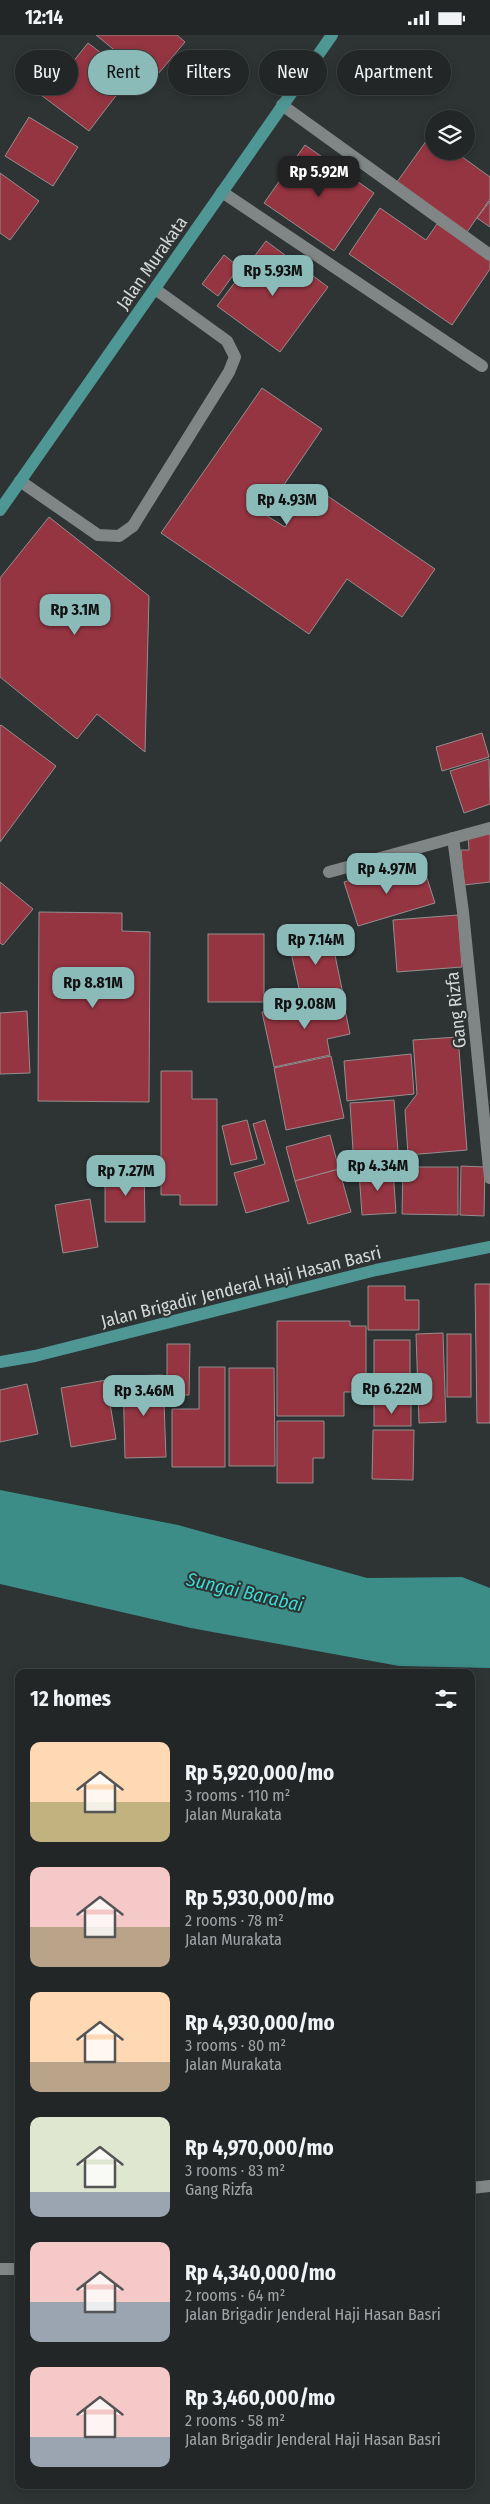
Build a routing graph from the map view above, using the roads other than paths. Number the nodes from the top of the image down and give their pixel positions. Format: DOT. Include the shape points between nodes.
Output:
graph roads {
  1 [pos="332,35"];
  2 [pos="282,105"];
  3 [pos="222,192"];
  4 [pos="490,255"];
  5 [pos="155,289"];
  6 [pos="482,365"];
  7 [pos="20,481"];
  8 [pos="0,510"];
  9 [pos="490,828"];
  10 [pos="453,838"];
  11 [pos="329,872"];
  12 [pos="490,1178"];
  13 [pos="490,1247"];
  14 [pos="0,1362"];
  15 [pos="490,2186"];
  16 [pos="475,2188"];
  17 [pos="0,2269"];
  18 [pos="15,2269"];
  1 -- 2 [label="main road, Jalan Murakata"];
  2 -- 3 [label="main road, Jalan Murakata"];
  2 -- 4 [label="street"];
  3 -- 5 [label="main road, Jalan Murakata"];
  3 -- 6 [label="street"];
  5 -- 7 [label="main road, Jalan Murakata"];
  5 -- 7 [label="street" via="227,341 235,357 229,372 133,526 119,536 98,535"];
  7 -- 8 [label="main road, Jalan Murakata"];
  9 -- 10 [label="street"];
  10 -- 11 [label="street"];
  10 -- 12 [label="street, Gang Rizfa"];
  13 -- 14 [label="main road, Jalan Brigadir Jenderal Haji Hasan Basri" via="376,1270"];
  15 -- 16 [label="street"];
  17 -- 18 [label="street"];
}
